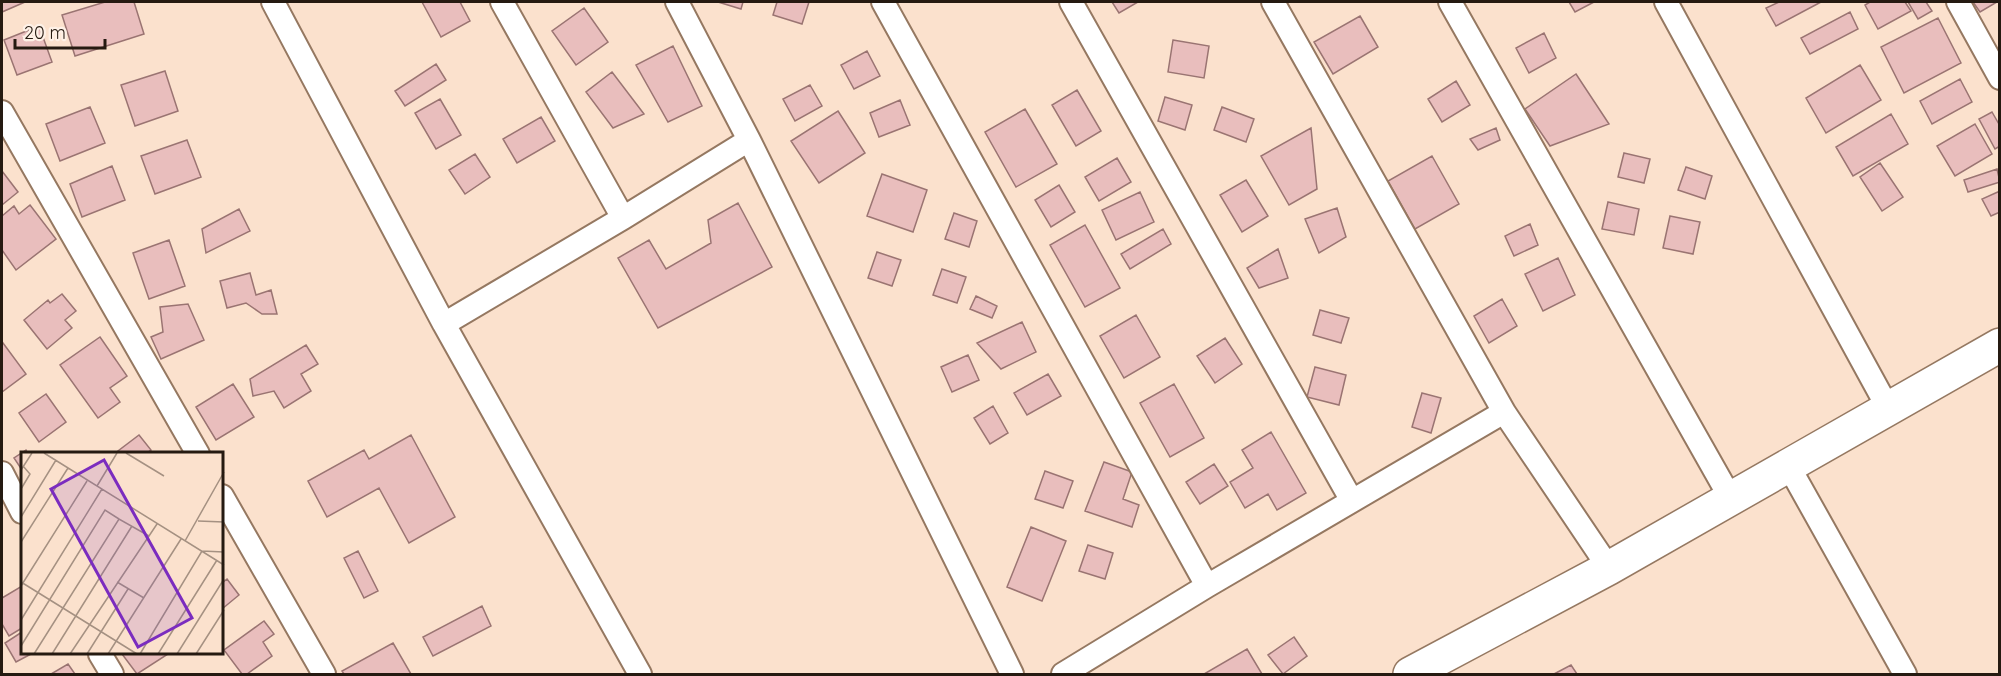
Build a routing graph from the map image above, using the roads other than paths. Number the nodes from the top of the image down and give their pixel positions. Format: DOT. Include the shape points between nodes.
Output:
graph roads {
  1 [pos="273,2"];
  2 [pos="502,2"];
  3 [pos="677,2"];
  4 [pos="883,2"];
  5 [pos="1071,2"];
  6 [pos="1273,2"];
  7 [pos="1450,2"];
  8 [pos="1666,2"];
  9 [pos="1958,2"];
  10 [pos="2000,78"];
  11 [pos="2,112"];
  12 [pos="749,140"];
  13 [pos="623,218"];
  14 [pos="444,324"];
  15 [pos="2000,345"];
  16 [pos="1888,408"];
  17 [pos="1504,412"];
  18 [pos="197,452"];
  19 [pos="1788,465"];
  20 [pos="2,473"];
  21 [pos="1731,499"];
  22 [pos="224,500"];
  23 [pos="1352,501"];
  24 [pos="21,510"];
  25 [pos="1609,568"];
  26 [pos="1207,586"];
  27 [pos="101,655"];
  28 [pos="112,675"];
  29 [pos="324,675"];
  30 [pos="640,675"];
  31 [pos="1012,675"];
  32 [pos="1063,675"];
  33 [pos="1410,675"];
  34 [pos="1905,675"];
  1 -- 14 [label="street"];
  2 -- 13 [label="street"];
  3 -- 12 [label="street"];
  4 -- 26 [label="street"];
  5 -- 23 [label="street"];
  6 -- 17 [label="street"];
  7 -- 21 [label="street"];
  8 -- 16 [label="street"];
  9 -- 10 [label="street"];
  11 -- 18 [label="street"];
  12 -- 13 [label="street"];
  12 -- 31 [label="street"];
  13 -- 14 [label="street"];
  14 -- 30 [label="street"];
  15 -- 16 [label="street"];
  16 -- 19 [label="street"];
  17 -- 23 [label="street"];
  17 -- 25 [label="street"];
  19 -- 21 [label="street"];
  19 -- 34 [label="street"];
  20 -- 24 [label="street"];
  21 -- 25 [label="street"];
  22 -- 29 [label="street"];
  23 -- 26 [label="street"];
  25 -- 33 [label="street"];
  26 -- 32 [label="street"];
  27 -- 28 [label="street"];
}
